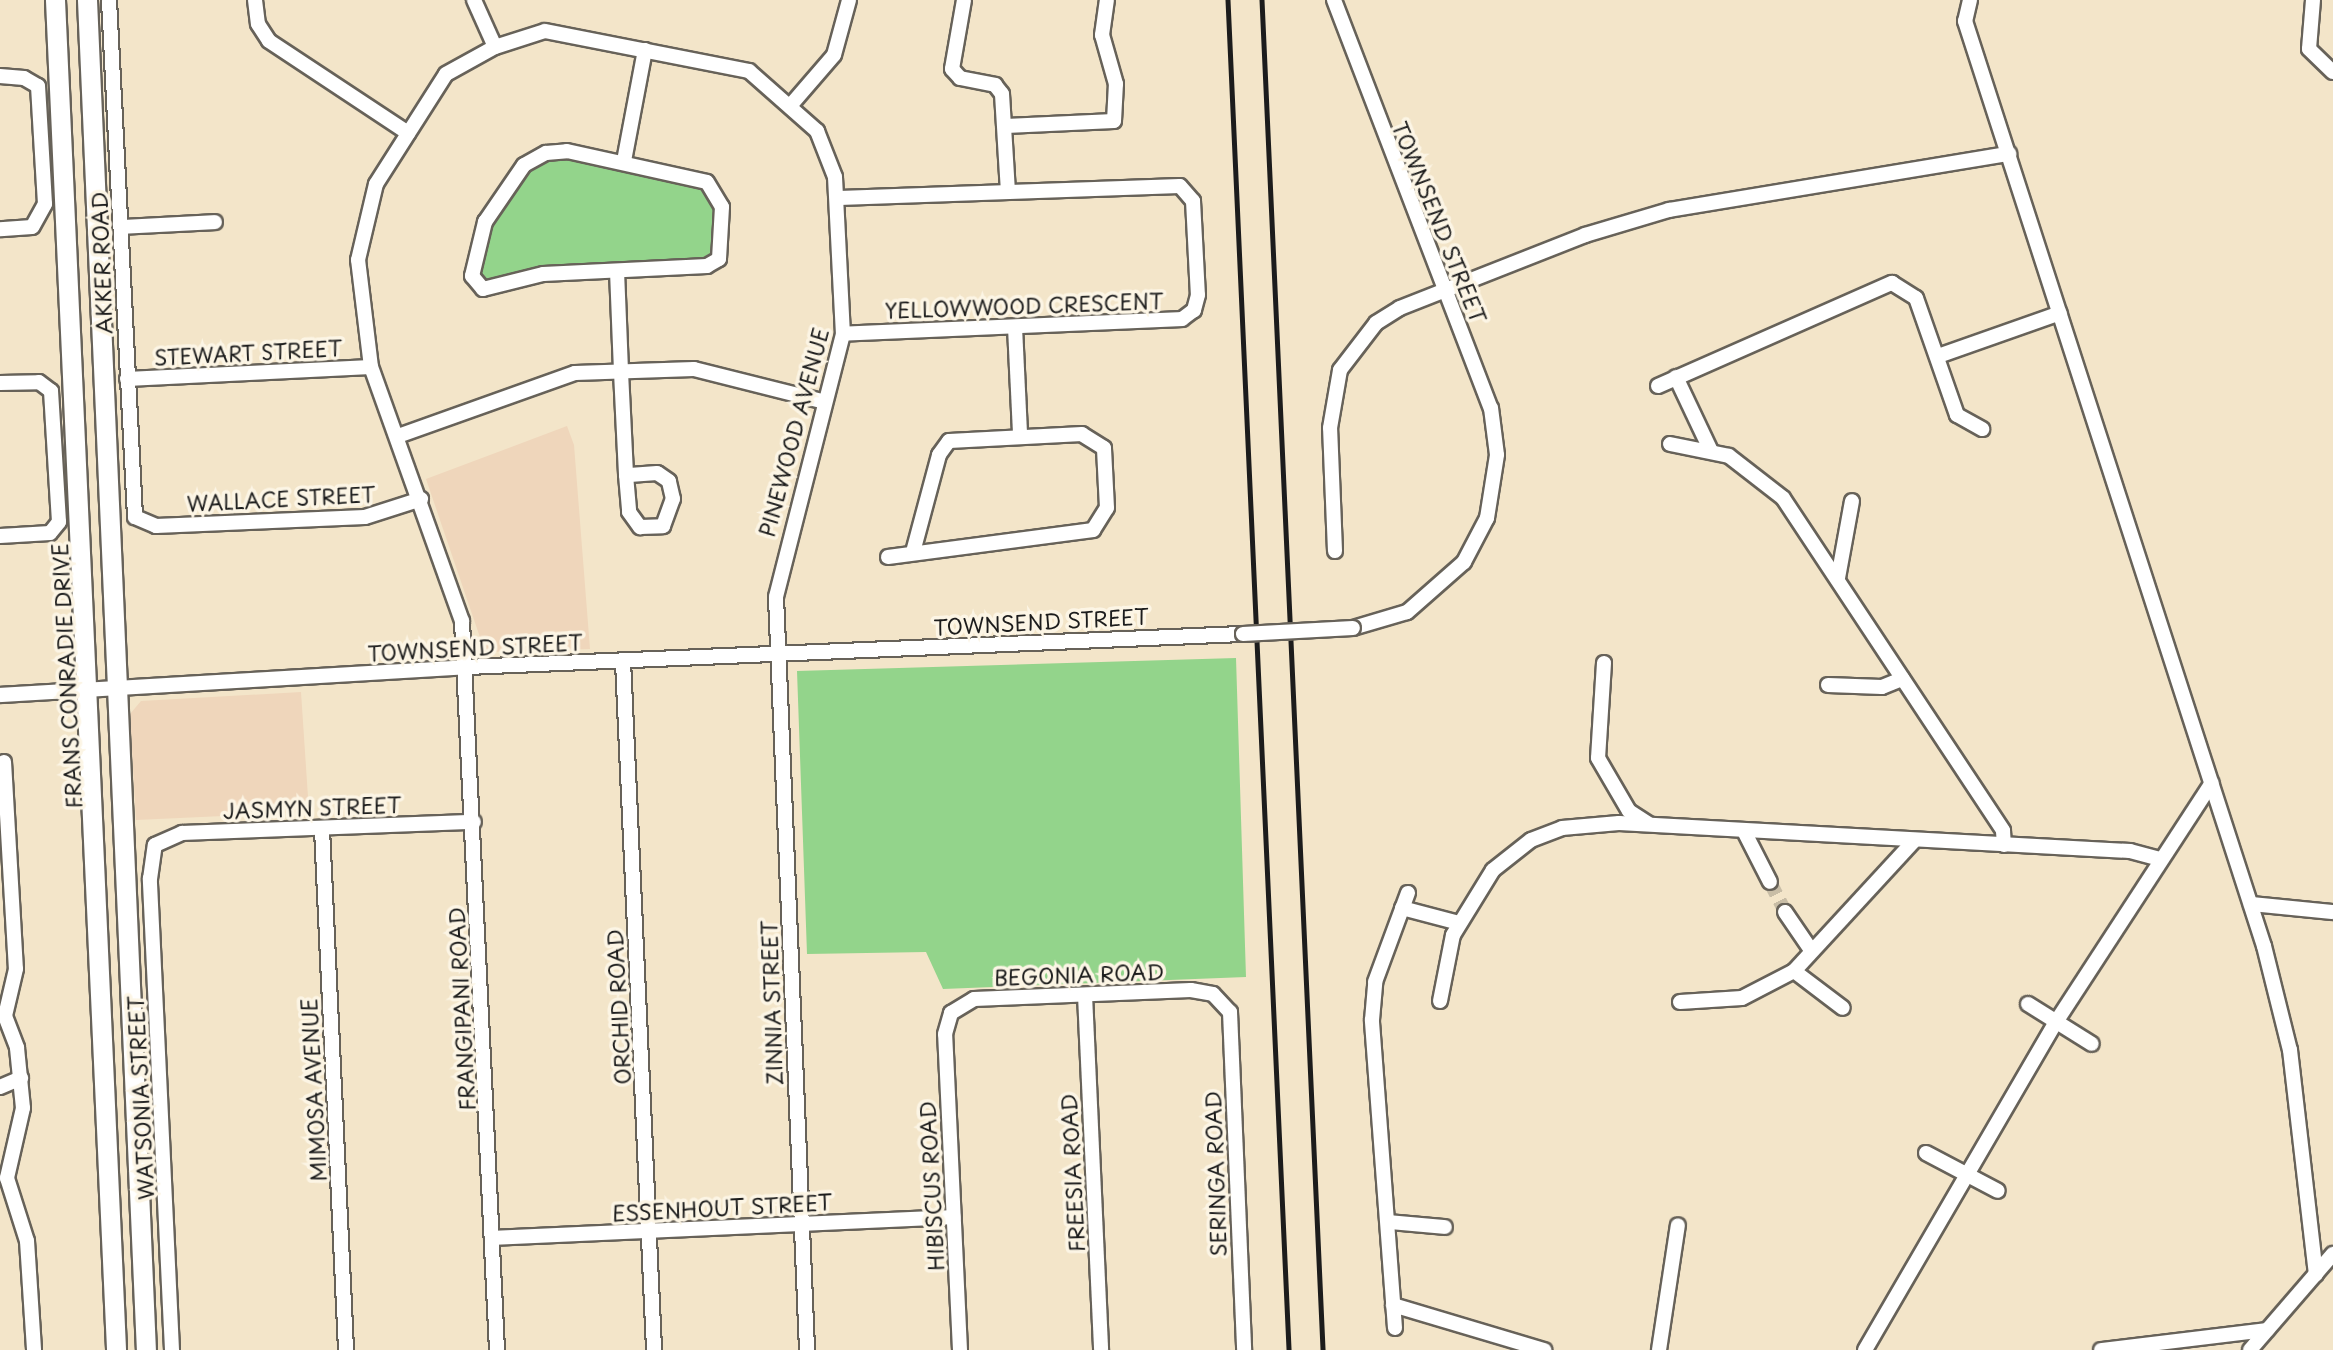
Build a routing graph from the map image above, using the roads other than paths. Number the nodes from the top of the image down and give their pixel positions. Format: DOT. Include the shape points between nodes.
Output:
graph roads {
  1 [pos="55,0"];
  2 [pos="87,0"];
  3 [pos="109,0"];
  4 [pos="255,0"];
  5 [pos="474,0"];
  6 [pos="849,0"];
  7 [pos="964,0"];
  8 [pos="1107,0"];
  9 [pos="1334,0"];
  10 [pos="1970,0"];
  11 [pos="2313,0"];
  12 [pos="495,47"];
  13 [pos="645,50"];
  14 [pos="2333,72"];
  15 [pos="0,76"];
  16 [pos="790,106"];
  17 [pos="1006,126"];
  18 [pos="408,133"];
  19 [pos="2009,155"];
  20 [pos="624,161"];
  21 [pos="1008,191"];
  22 [pos="839,198"];
  23 [pos="215,222"];
  24 [pos="121,227"];
  25 [pos="0,229"];
  26 [pos="617,271"];
  27 [pos="1446,291"];
  28 [pos="2060,313"];
  29 [pos="1015,327"];
  30 [pos="843,334"];
  31 [pos="1938,356"];
  32 [pos="371,367"];
  33 [pos="621,372"];
  34 [pos="1676,377"];
  35 [pos="127,379"];
  36 [pos="0,383"];
  37 [pos="1658,386"];
  38 [pos="825,401"];
  39 [pos="1982,429"];
  40 [pos="1020,435"];
  41 [pos="398,436"];
  42 [pos="1670,443"];
  43 [pos="1711,452"];
  44 [pos="626,475"];
  45 [pos="421,499"];
  46 [pos="1852,501"];
  47 [pos="140,522"];
  48 [pos="0,536"];
  49 [pos="1335,551"];
  50 [pos="913,552"];
  51 [pos="888,557"];
  52 [pos="1838,578"];
  53 [pos="778,654"];
  54 [pos="624,662"];
  55 [pos="1604,663"];
  56 [pos="467,667"];
  57 [pos="1902,678"];
  58 [pos="1828,685"];
  59 [pos="116,687"];
  60 [pos="90,690"];
  61 [pos="0,695"];
  62 [pos="4,762"];
  63 [pos="2212,783"];
  64 [pos="474,821"];
  65 [pos="1650,825"];
  66 [pos="322,829"];
  67 [pos="1744,831"];
  68 [pos="1915,840"];
  69 [pos="155,845"];
  70 [pos="2004,845"];
  71 [pos="2160,859"];
  72 [pos="1770,882"];
  73 [pos="1408,893"];
  74 [pos="2251,904"];
  75 [pos="1402,908"];
  76 [pos="1785,912"];
  77 [pos="2333,912"];
  78 [pos="1459,923"];
  79 [pos="1811,950"];
  80 [pos="1794,971"];
  81 [pos="1085,995"];
  82 [pos="1221,998"];
  83 [pos="1440,1001"];
  84 [pos="1680,1002"];
  85 [pos="2028,1004"];
  86 [pos="1843,1008"];
  87 [pos="2,1017"];
  88 [pos="947,1020"];
  89 [pos="2056,1021"];
  90 [pos="2092,1044"];
  91 [pos="21,1078"];
  92 [pos="0,1087"];
  93 [pos="1926,1153"];
  94 [pos="1966,1174"];
  95 [pos="1998,1191"];
  96 [pos="954,1217"];
  97 [pos="1389,1222"];
  98 [pos="801,1224"];
  99 [pos="1678,1225"];
  100 [pos="1445,1227"];
  101 [pos="649,1232"];
  102 [pos="492,1238"];
  103 [pos="2333,1254"];
  104 [pos="2316,1274"];
  105 [pos="1393,1304"];
  106 [pos="1395,1328"];
  107 [pos="2267,1330"];
  108 [pos="2133,1348"];
  109 [pos="34,1350"];
  110 [pos="116,1350"];
  111 [pos="146,1350"];
  112 [pos="172,1350"];
  113 [pos="346,1350"];
  114 [pos="497,1350"];
  115 [pos="654,1350"];
  116 [pos="807,1350"];
  117 [pos="960,1350"];
  118 [pos="1101,1350"];
  119 [pos="1244,1350"];
  120 [pos="1544,1350"];
  121 [pos="1659,1350"];
  122 [pos="1865,1350"];
  123 [pos="2101,1350"];
  124 [pos="2250,1350"];
  1 -- 60 [label="main road, FRANS CONRADIE DRIVE"];
  2 -- 59 [label="main road"];
  3 -- 24 [label="street, AKKER ROAD"];
  4 -- 18 [label="street" via="258,24 269,41"];
  5 -- 12 [label="street"];
  6 -- 16 [label="street" via="834,55"];
  7 -- 17 [label="street" via="952,69 960,78 999,89"];
  8 -- 17 [label="street" via="1102,35 1116,85 1114,121"];
  9 -- 27 [label="street, TOWNSEND STREET"];
  10 -- 19 [label="street" via="1965,21"];
  11 -- 14 [label="street" via="2309,49"];
  12 -- 13 [label="street, PINEWOOD AVENUE" via="545,31"];
  12 -- 18 [label="street, PINEWOOD AVENUE" via="452,68"];
  13 -- 16 [label="street, PINEWOOD AVENUE" via="749,71"];
  13 -- 20 [label="street"];
  15 -- 25 [label="street" via="24,78 38,91 45,204 39,223"];
  16 -- 22 [label="street, PINEWOOD AVENUE" via="822,141"];
  17 -- 21 [label="street"];
  18 -- 32 [label="street, PINEWOOD AVENUE" via="376,184 358,260"];
  19 -- 27 [label="street" via="1669,210 1585,235"];
  19 -- 28 [label="street"];
  20 -- 26 [label="street" via="707,181 722,207 724,247 712,265"];
  20 -- 26 [label="street" via="558,150 530,161 485,222 472,276 494,290 543,274"];
  21 -- 22 [label="street, YELLOWWOOD CRESCENT"];
  21 -- 29 [label="street, YELLOWWOOD CRESCENT" via="1185,188 1193,201 1198,295 1194,310 1182,319"];
  22 -- 30 [label="street, PINEWOOD AVENUE"];
  23 -- 24 [label="street"];
  24 -- 35 [label="street, AKKER ROAD"];
  26 -- 33 [label="street"];
  27 -- 49 [label="street" via="1376,323 1340,370 1331,428"];
  27 -- 53 [label="street, TOWNSEND STREET, bridge" via="1491,408 1497,455 1493,498 1464,562 1427,599 1386,622 1243,634"];
  28 -- 31 [label="street"];
  28 -- 63 [label="street"];
  29 -- 30 [label="street, YELLOWWOOD CRESCENT"];
  29 -- 40 [label="street"];
  30 -- 38 [label="street, PINEWOOD AVENUE"];
  31 -- 34 [label="street" via="1916,298 1892,283"];
  31 -- 39 [label="street" via="1957,415"];
  32 -- 35 [label="street, STEWART STREET"];
  32 -- 41 [label="street, PINEWOOD AVENUE"];
  33 -- 38 [label="street" via="714,372"];
  33 -- 41 [label="street" via="558,375"];
  33 -- 44 [label="street"];
  34 -- 37 [label="street"];
  34 -- 43 [label="street"];
  35 -- 47 [label="street, AKKER ROAD" via="133,508"];
  36 -- 48 [label="street" via="47,386 59,522 54,531"];
  38 -- 53 [label="street, PINEWOOD AVENUE" via="777,579"];
  40 -- 50 [label="street" via="946,443"];
  40 -- 50 [label="street" via="1082,433 1100,441 1107,508 1099,526"];
  41 -- 45 [label="street, PINEWOOD AVENUE"];
  42 -- 43 [label="street"];
  43 -- 52 [label="street" via="1749,468 1783,498"];
  45 -- 47 [label="street, WALLACE STREET" via="378,516"];
  45 -- 56 [label="street, PINEWOOD AVENUE" via="457,598"];
  46 -- 52 [label="street"];
  50 -- 51 [label="street"];
  52 -- 57 [label="street"];
  53 -- 54 [label="street, TOWNSEND STREET"];
  53 -- 98 [label="street, ZINNIA STREET"];
  54 -- 56 [label="street, TOWNSEND STREET"];
  54 -- 101 [label="street, ORCHID ROAD"];
  55 -- 65 [label="street" via="1598,758 1629,811"];
  56 -- 59 [label="street, TOWNSEND STREET"];
  56 -- 64 [label="street, FRANGIPANI ROAD"];
  57 -- 58 [label="street" via="1882,687"];
  57 -- 70 [label="street" via="2003,831"];
  59 -- 60 [label="street, TOWNSEND STREET"];
  59 -- 111 [label="main road"];
  60 -- 61 [label="street, TOWNSEND STREET"];
  60 -- 110 [label="main road, FRANS CONRADIE DRIVE"];
  62 -- 87 [label="street" via="16,969"];
  63 -- 71 [label="street"];
  63 -- 74 [label="street"];
  64 -- 66 [label="street, JASMYN STREET"];
  64 -- 102 [label="street, FRANGIPANI ROAD"];
  65 -- 67 [label="street"];
  65 -- 78 [label="street" via="1591,823 1531,840 1493,870"];
  66 -- 69 [label="street, JASMYN STREET" via="182,833"];
  66 -- 113 [label="street, MIMOSA AVENUE"];
  67 -- 68 [label="street"];
  67 -- 72 [label="street"];
  68 -- 70 [label="street"];
  68 -- 79 [label="street"];
  69 -- 112 [label="street, WATSONIA STREET" via="150,879"];
  70 -- 71 [label="street"];
  71 -- 89 [label="street"];
  73 -- 75 [label="street"];
  74 -- 77 [label="street"];
  74 -- 104 [label="street" via="2290,1050"];
  75 -- 78 [label="street"];
  75 -- 97 [label="street" via="1375,982 1372,1020"];
  76 -- 79 [label="street"];
  78 -- 83 [label="street"];
  79 -- 80 [label="street"];
  80 -- 84 [label="street" via="1742,998"];
  80 -- 86 [label="street"];
  81 -- 82 [label="street, BEGONIA ROAD" via="1191,990"];
  81 -- 88 [label="street, BEGONIA ROAD" via="974,999 957,1006"];
  81 -- 118 [label="street, FREESIA ROAD"];
  82 -- 119 [label="street, SERINGA ROAD" via="1230,1012"];
  85 -- 89 [label="street"];
  87 -- 91 [label="street"];
  88 -- 96 [label="street, HIBISCUS ROAD"];
  89 -- 90 [label="street"];
  89 -- 94 [label="street"];
  91 -- 92 [label="street"];
  91 -- 109 [label="street" via="22,1124 7,1178 27,1241"];
  93 -- 94 [label="street"];
  94 -- 95 [label="street"];
  94 -- 122 [label="street"];
  96 -- 98 [label="street, ESSENHOUT STREET"];
  96 -- 117 [label="street, HIBISCUS ROAD"];
  97 -- 100 [label="street"];
  97 -- 105 [label="street"];
  98 -- 101 [label="street, ESSENHOUT STREET"];
  98 -- 116 [label="street, ZINNIA STREET"];
  99 -- 121 [label="street"];
  101 -- 102 [label="street, ESSENHOUT STREET"];
  101 -- 115 [label="street, ORCHID ROAD"];
  102 -- 114 [label="street, FRANGIPANI ROAD"];
  103 -- 104 [label="street"];
  104 -- 107 [label="street"];
  105 -- 106 [label="street"];
  105 -- 120 [label="street"];
  107 -- 108 [label="street"];
  107 -- 124 [label="street"];
  108 -- 123 [label="street"];
}
